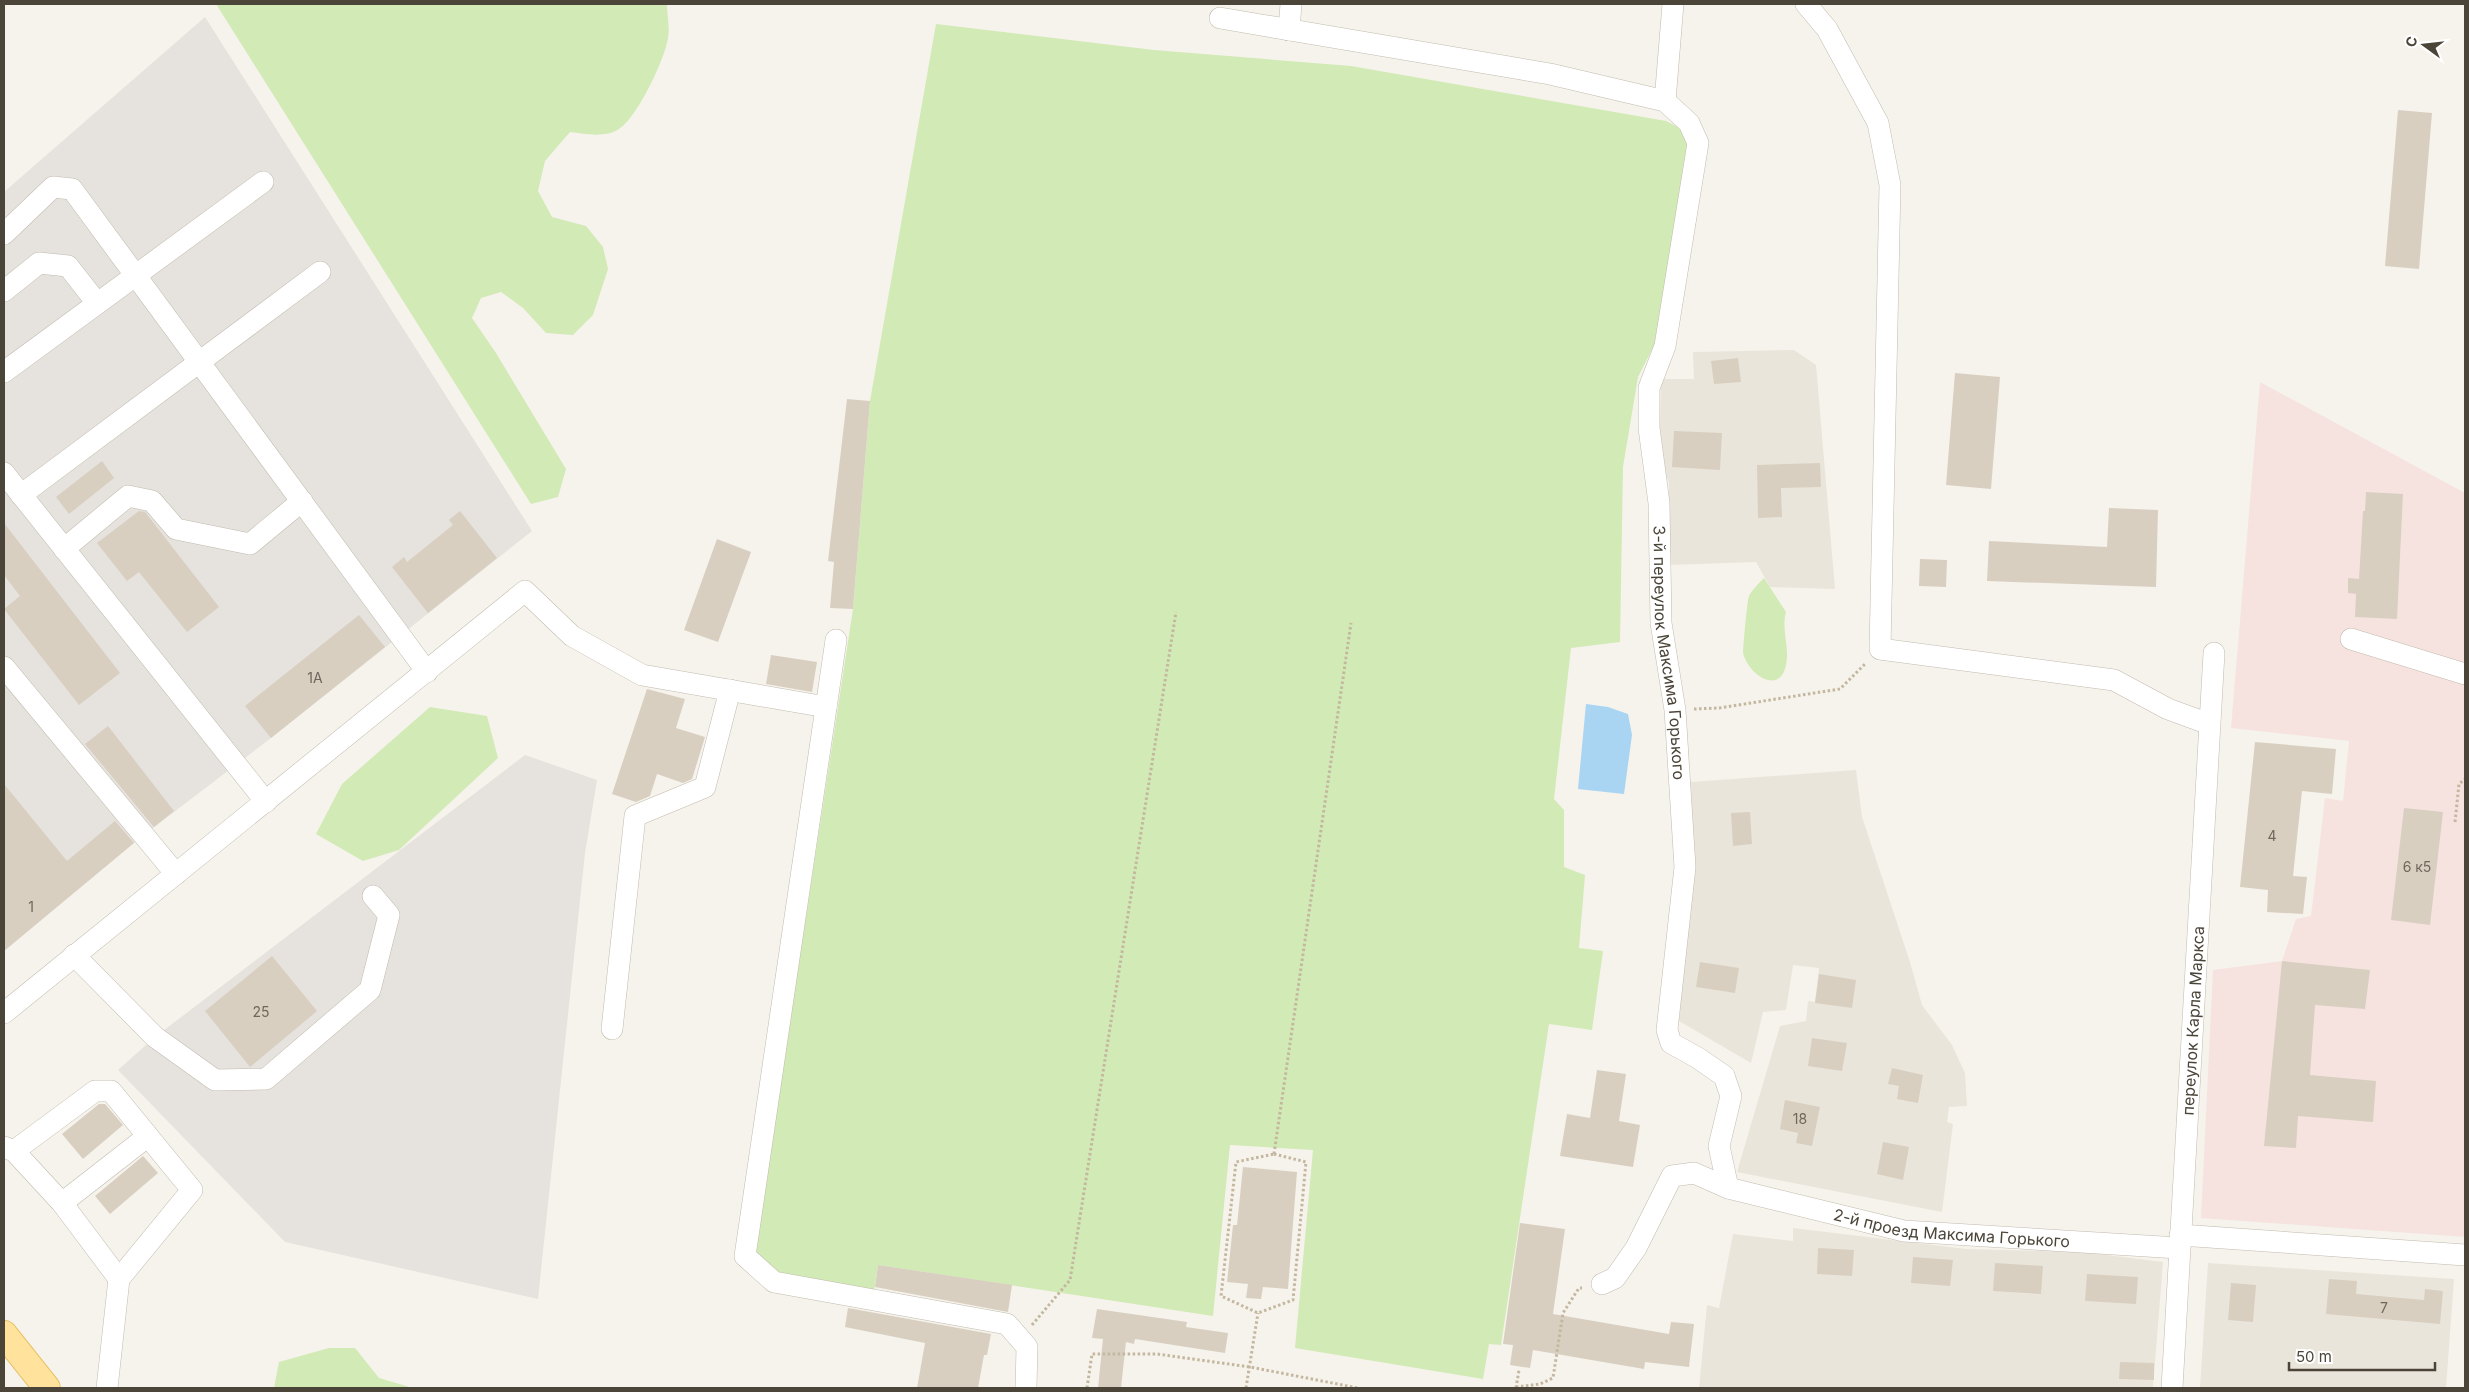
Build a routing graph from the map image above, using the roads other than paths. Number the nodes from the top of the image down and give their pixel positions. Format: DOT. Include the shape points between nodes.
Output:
graph roads {
  1 [pos="1291,4"];
  2 [pos="1674,4"];
  3 [pos="1806,4"];
  4 [pos="1220,18"];
  5 [pos="1289,30"];
  6 [pos="1664,101"];
  7 [pos="263,182"];
  8 [pos="4,234"];
  9 [pos="320,272"];
  10 [pos="136,276"];
  11 [pos="4,292"];
  12 [pos="97,303"];
  13 [pos="199,362"];
  14 [pos="4,372"];
  15 [pos="4,473"];
  16 [pos="21,495"];
  17 [pos="302,501"];
  18 [pos="64,549"];
  19 [pos="2351,639"];
  20 [pos="836,640"];
  21 [pos="2214,653"];
  22 [pos="4,667"];
  23 [pos="427,672"];
  24 [pos="2465,674"];
  25 [pos="730,690"];
  26 [pos="826,707"];
  27 [pos="2208,724"];
  28 [pos="266,802"];
  29 [pos="176,874"];
  30 [pos="373,896"];
  31 [pos="74,956"];
  32 [pos="4,1013"];
  33 [pos="612,1029"];
  34 [pos="148,1136"];
  35 [pos="9,1149"];
  36 [pos="1728,1188"];
  37 [pos="62,1203"];
  38 [pos="2180,1242"];
  39 [pos="2465,1255"];
  40 [pos="119,1279"];
  41 [pos="1602,1284"];
  42 [pos="4,1334"];
  43 [pos="47,1388"];
  44 [pos="107,1388"];
  45 [pos="1026,1388"];
  46 [pos="2172,1388"];
  1 -- 5 [label="street"];
  2 -- 6 [label="street"];
  3 -- 27 [label="street" via="1827,29 1878,124 1890,185 1880,648 2114,680 2168,709"];
  4 -- 5 [label="street"];
  5 -- 6 [label="street" via="1550,74"];
  6 -- 36 [label="street, 3-й переулок Максима Горького" via="1689,123 1698,143 1665,346 1649,388 1649,428 1658,503 1661,623 1675,710 1685,867 1666,1030 1671,1043 1724,1076 1731,1096 1719,1146"];
  7 -- 10 [label="street"];
  8 -- 10 [label="street" via="53,187 72,189"];
  9 -- 13 [label="street"];
  10 -- 12 [label="street"];
  10 -- 13 [label="street"];
  11 -- 12 [label="street" via="39,263 68,266"];
  12 -- 14 [label="street"];
  13 -- 16 [label="street"];
  13 -- 17 [label="street"];
  15 -- 16 [label="street"];
  16 -- 18 [label="street"];
  17 -- 18 [label="street" via="250,544 176,529 152,501 128,496"];
  17 -- 23 [label="street"];
  18 -- 28 [label="street"];
  19 -- 24 [label="street"];
  20 -- 26 [label="street"];
  21 -- 27 [label="street, переулок Карла Маркса"];
  22 -- 29 [label="street"];
  23 -- 25 [label="street" via="525,591 572,636 642,674"];
  23 -- 28 [label="street"];
  25 -- 26 [label="street"];
  25 -- 33 [label="street" via="705,787 635,816"];
  26 -- 45 [label="street" via="745,1256 774,1282 1007,1324 1024,1343"];
  27 -- 38 [label="street, переулок Карла Маркса"];
  28 -- 29 [label="street"];
  29 -- 31 [label="street"];
  30 -- 31 [label="street" via="389,915 370,990 266,1079 215,1080 155,1037"];
  31 -- 32 [label="street"];
  34 -- 35 [label="street" via="111,1091 95,1091"];
  34 -- 37 [label="street"];
  34 -- 40 [label="street" via="192,1190"];
  35 -- 37 [label="street"];
  36 -- 38 [label="street, 2-й проезд Максима Горького" via="1904,1231"];
  36 -- 41 [label="street, 2-й проезд Максима Горького" via="1694,1173 1672,1176 1636,1248 1615,1278"];
  37 -- 40 [label="street"];
  38 -- 39 [label="street, 2-й проезд Максима Горького"];
  38 -- 46 [label="street, переулок Карла Маркса"];
  40 -- 44 [label="street"];
  42 -- 43 [label="main road"];
}
